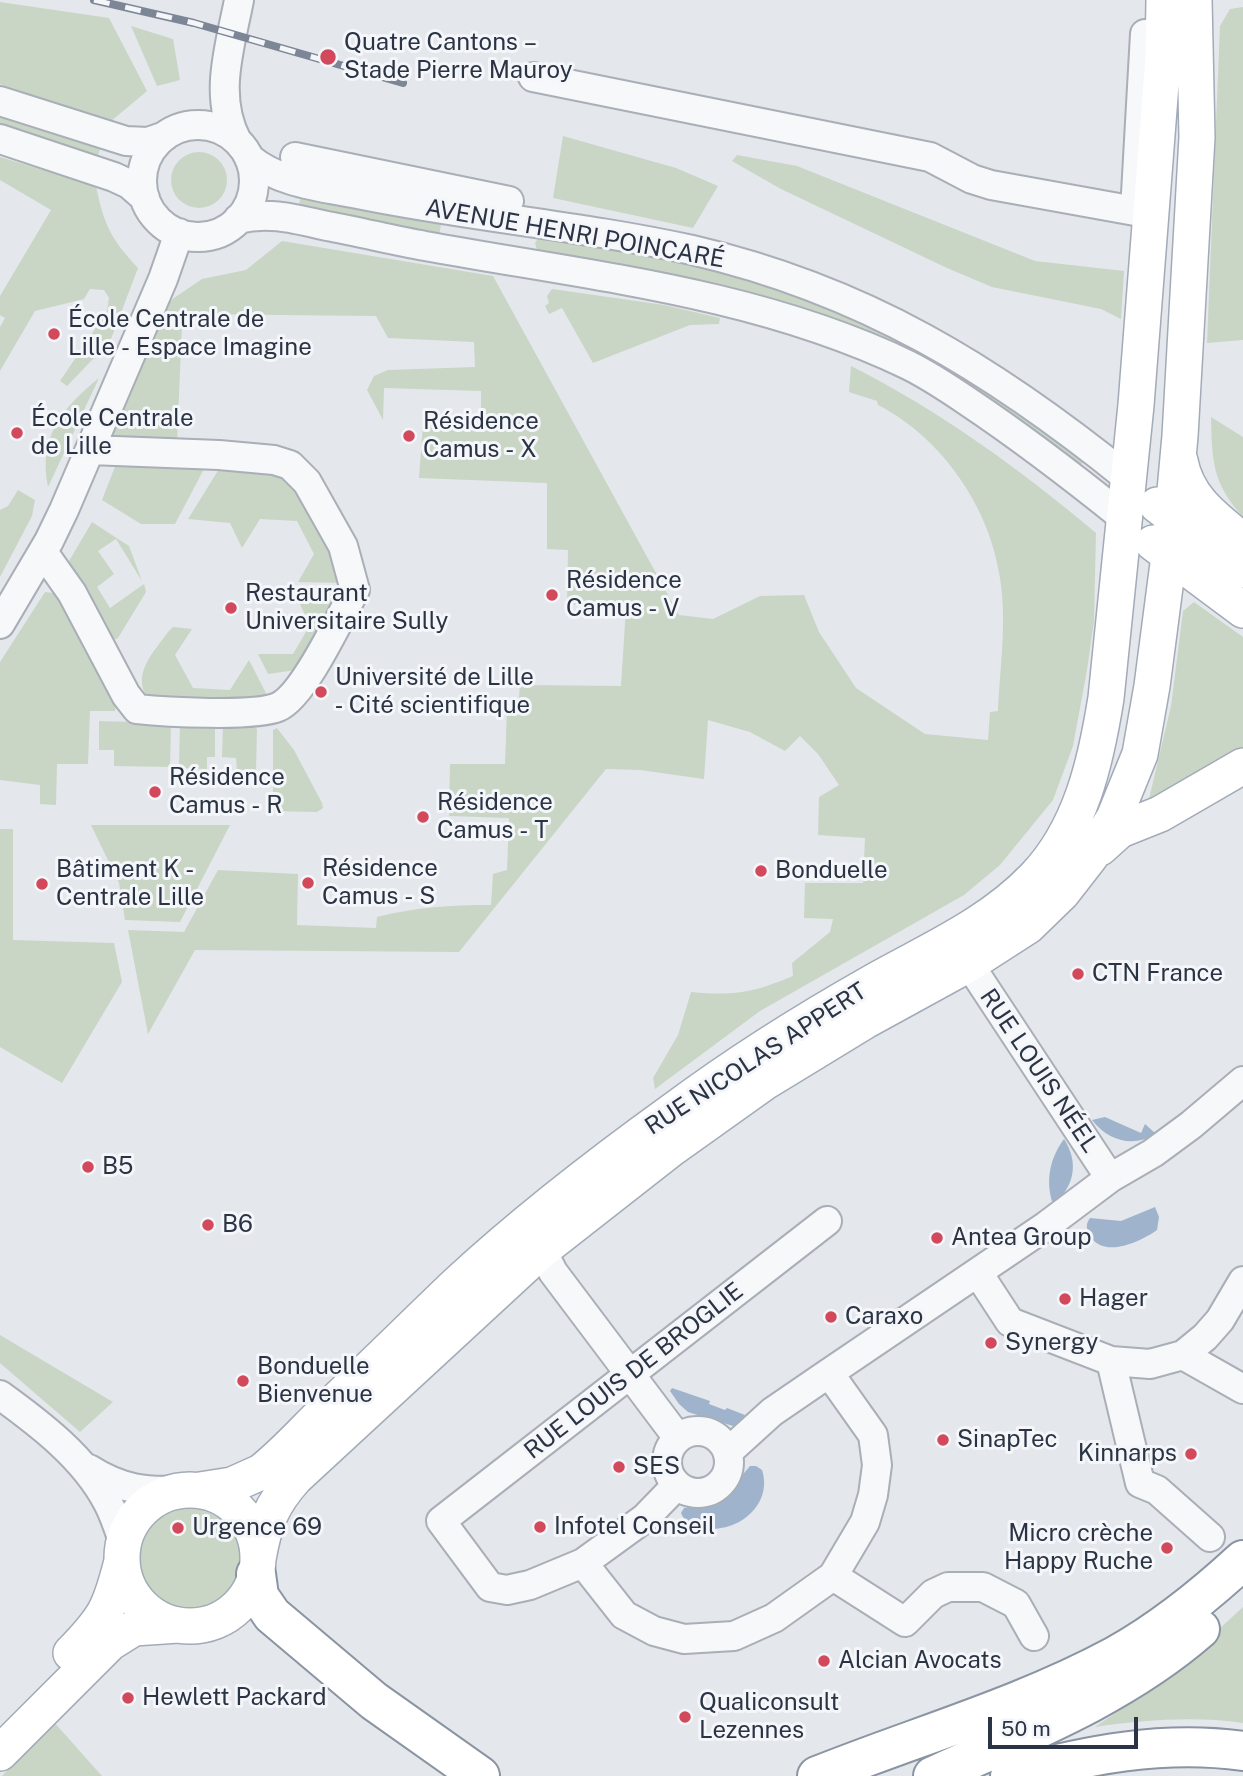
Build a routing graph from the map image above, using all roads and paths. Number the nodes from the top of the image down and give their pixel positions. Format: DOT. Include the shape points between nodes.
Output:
graph roads {
  1 [pos="239,0"];
  2 [pos="1164,0"];
  3 [pos="1195,0"];
  4 [pos="1154,46"];
  5 [pos="226,63"];
  6 [pos="533,77"];
  7 [pos="0,101"];
  8 [pos="176,131"];
  9 [pos="0,139"];
  10 [pos="243,149"];
  11 [pos="295,157"];
  12 [pos="145,198"];
  13 [pos="509,201"];
  14 [pos="238,219"];
  15 [pos="179,233"];
  16 [pos="1163,327"];
  17 [pos="1164,416"];
  18 [pos="90,450"];
  19 [pos="1129,479"];
  20 [pos="1154,527"];
  21 [pos="1243,541"];
  22 [pos="43,552"];
  23 [pos="1243,570"];
  24 [pos="1243,610"];
  25 [pos="0,624"];
  26 [pos="1243,766"];
  27 [pos="1090,857"];
  28 [pos="1007,941"];
  29 [pos="969,964"];
  30 [pos="1243,1081"];
  31 [pos="1110,1178"];
  32 [pos="827,1221"];
  33 [pos="542,1250"];
  34 [pos="978,1273"];
  35 [pos="1243,1281"];
  36 [pos="1183,1355"];
  37 [pos="1111,1361"];
  38 [pos="829,1373"];
  39 [pos="631,1374"];
  40 [pos="1243,1389"];
  41 [pos="0,1395"];
  42 [pos="678,1438"];
  43 [pos="728,1452"];
  44 [pos="81,1464"];
  45 [pos="677,1485"];
  46 [pos="191,1490"];
  47 [pos="1210,1537"];
  48 [pos="123,1552"];
  49 [pos="1243,1560"];
  50 [pos="583,1563"];
  51 [pos="257,1567"];
  52 [pos="833,1576"];
  53 [pos="1243,1590"];
  54 [pos="180,1625"];
  55 [pos="1034,1636"];
  56 [pos="0,1724"];
  57 [pos="1243,1751"];
  58 [pos="0,1753"];
  59 [pos="820,1774"];
  60 [pos="481,1776"];
  61 [pos="933,1776"];
  62 [pos="1010,1776"];
  1 -- 5 [label="street"];
  2 -- 4 [label="main road"];
  3 -- 16 [label="main road" via="1197,137"];
  4 -- 6 [label="street" via="1135,212 991,185 930,157"];
  4 -- 16 [label="main road"];
  5 -- 8 [label="street" via="208,109"];
  5 -- 10 [label="street" via="224,104 229,127"];
  7 -- 8 [label="street" via="126,141 148,142"];
  8 -- 10 [label="street" via="215,128"];
  8 -- 12 [label="street" via="156,145 146,161"];
  9 -- 12 [label="street" via="114,177"];
  10 -- 14 [label="street" via="253,170 253,190"];
  10 -- 19 [label="street, AVENUE HENRI POINCARÉ" via="268,172 290,180 419,206 664,245 806,283 955,354"];
  11 -- 13 [label="street, AVENUE HENRI POINCARÉ"];
  12 -- 15 [label="street" via="158,220"];
  14 -- 15 [label="street" via="211,235"];
  14 -- 20 [label="street, AVENUE HENRI POINCARÉ" via="283,217 694,293 796,321 920,372"];
  15 -- 18 [label="street"];
  16 -- 17 [label="main road"];
  16 -- 17 [label="main road"];
  17 -- 19 [label="main road"];
  17 -- 20 [label="main road"];
  17 -- 21 [label="main road" via="1191,492"];
  18 -- 22 [label="street"];
  18 -- 22 [label="street" via="219,455 290,465 307,482 343,546 355,590 304,682 279,707 254,712 137,709 72,593"];
  19 -- 20 [label="main road"];
  20 -- 23 [label="main road"];
  20 -- 24 [label="main road"];
  20 -- 27 [label="main road, RUE NICOLAS APPERT" via="1150,697 1140,754 1114,818"];
  20 -- 28 [label="main road, RUE NICOLAS APPERT" via="1131,709 1114,778 1074,860 1035,915"];
  20 -- 46 [label="main road, RUE NICOLAS APPERT" via="1113,646 1100,739 1077,812 1038,875 969,931 803,1023 673,1110 468,1275 270,1464 245,1480"];
  22 -- 25 [label="street"];
  26 -- 27 [label="main road" via="1160,814 1120,830"];
  27 -- 28 [label="main road, RUE NICOLAS APPERT" via="1048,908"];
  28 -- 29 [label="main road, RUE NICOLAS APPERT"];
  29 -- 31 [label="street, RUE LOUIS NÉEL"];
  29 -- 33 [label="main road, RUE NICOLAS APPERT" via="765,1082"];
  30 -- 31 [label="street, RUE LOUIS NÉEL" via="1153,1153"];
  31 -- 34 [label="street, RUE LOUIS NÉEL"];
  32 -- 39 [label="street, RUE LOUIS DE BROGLIE"];
  33 -- 39 [label="street" via="553,1272"];
  33 -- 51 [label="main road, RUE NICOLAS APPERT" via="295,1478 267,1518"];
  34 -- 37 [label="street" via="1010,1322"];
  34 -- 38 [label="street, RUE LOUIS NÉEL"];
  35 -- 36 [label="street" via="1220,1320"];
  36 -- 37 [label="street" via="1150,1364"];
  36 -- 40 [label="street"];
  37 -- 47 [label="street" via="1140,1483 1157,1490"];
  38 -- 43 [label="street, RUE LOUIS NÉEL" via="772,1412"];
  38 -- 52 [label="street" via="873,1435 877,1465 865,1522"];
  39 -- 42 [label="street"];
  39 -- 50 [label="street, RUE LOUIS DE BROGLIE" via="441,1521 490,1587 507,1590 530,1585"];
  41 -- 44 [label="street"];
  42 -- 43 [label="street" via="707,1432"];
  42 -- 45 [label="street" via="667,1456 670,1477"];
  43 -- 45 [label="street" via="727,1473 715,1489 695,1493"];
  44 -- 46 [label="street" via="126,1488"];
  44 -- 48 [label="street" via="109,1504"];
  45 -- 50 [label="street" via="645,1518"];
  46 -- 48 [label="main road" via="159,1497 144,1507 129,1528"];
  46 -- 51 [label="main road" via="221,1497 244,1517 254,1537"];
  48 -- 54 [label="main road" via="125,1577 137,1600 156,1617"];
  48 -- 56 [label="main road" via="112,1601 96,1628"];
  49 -- 59 [label="highway" via="1177,1616 1116,1655 1006,1707"];
  50 -- 52 [label="street" via="624,1615 654,1631 684,1639 734,1636 774,1618"];
  51 -- 54 [label="main road" via="247,1595 231,1612 204,1624"];
  51 -- 60 [label="highway" via="259,1596 272,1615 374,1701"];
  52 -- 55 [label="street" via="905,1622 933,1594 948,1587 983,1587 1016,1604"];
  53 -- 61 [label="highway" via="1187,1641 1138,1676 1096,1701"];
  54 -- 58 [label="main road" via="134,1628 110,1643"];
  57 -- 62 [label="highway" via="1143,1748 1088,1756"];
}
